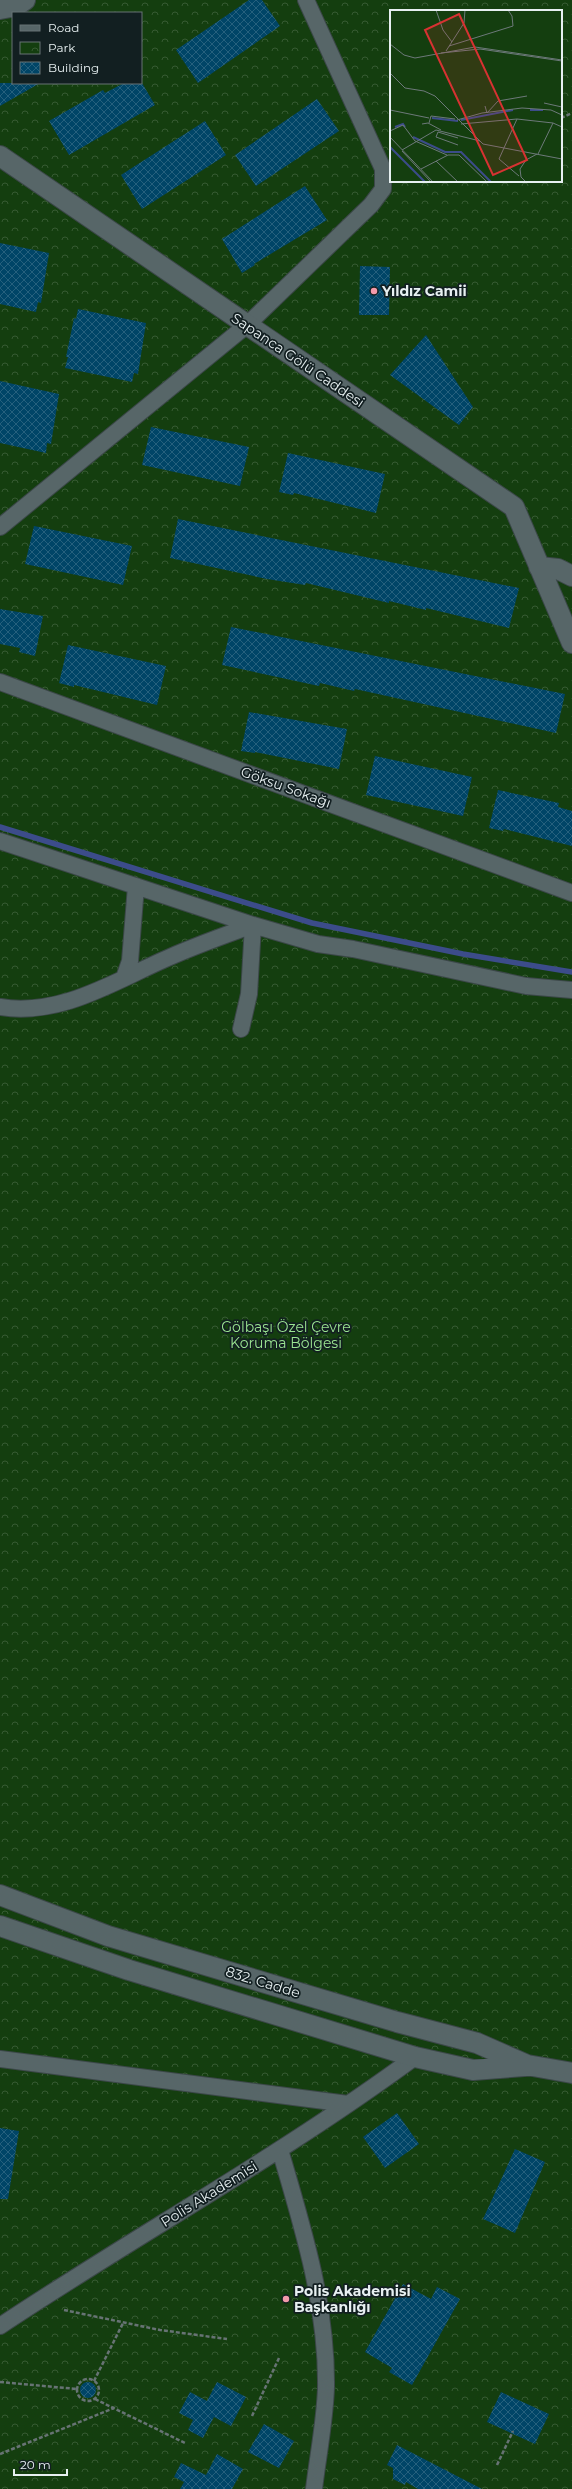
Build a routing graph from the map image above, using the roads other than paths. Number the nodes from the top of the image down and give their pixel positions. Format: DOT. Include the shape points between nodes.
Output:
graph roads {
  1 [pos="25,0"];
  2 [pos="306,0"];
  3 [pos="0,9"];
  4 [pos="0,156"];
  5 [pos="247,325"];
  6 [pos="0,527"];
  7 [pos="539,567"];
  8 [pos="572,576"];
  9 [pos="572,643"];
  10 [pos="0,682"];
  11 [pos="0,841"];
  12 [pos="136,886"];
  13 [pos="572,893"];
  14 [pos="253,925"];
  15 [pos="124,978"];
  16 [pos="572,990"];
  17 [pos="0,1007"];
  18 [pos="241,1029"];
  19 [pos="0,1895"];
  20 [pos="0,1926"];
  21 [pos="415,2057"];
  22 [pos="0,2059"];
  23 [pos="527,2065"];
  24 [pos="572,2073"];
  25 [pos="348,2104"];
  26 [pos="280,2150"];
  27 [pos="0,2326"];
  28 [pos="314,2489"];
  1 -- 3 [label="street" via="16,6"];
  2 -- 5 [label="street" via="383,169 384,188 371,205"];
  4 -- 5 [label="street, Sapanca Gölü Caddesi"];
  5 -- 6 [label="street"];
  5 -- 7 [label="street, Sapanca Gölü Caddesi" via="514,507"];
  7 -- 8 [label="street" via="558,569"];
  7 -- 9 [label="street, Sapanca Gölü Caddesi"];
  10 -- 13 [label="street, Göksu Sokağı"];
  11 -- 12 [label="street"];
  12 -- 14 [label="street"];
  12 -- 15 [label="street" via="130,961"];
  14 -- 15 [label="street" via="191,948"];
  14 -- 16 [label="street" via="318,944 353,949 526,986"];
  14 -- 18 [label="street" via="249,994"];
  15 -- 17 [label="street" via="95,993 68,1002 12,1009"];
  19 -- 23 [label="street, 832. Cadde" via="108,1936 476,2043"];
  20 -- 21 [label="street, 832. Cadde" via="129,1970"];
  21 -- 23 [label="street, 832. Cadde" via="473,2070"];
  21 -- 25 [label="street, Polis Akademisi"];
  22 -- 25 [label="street"];
  23 -- 24 [label="street, 832. Cadde"];
  25 -- 26 [label="street, Polis Akademisi"];
  26 -- 27 [label="street, Polis Akademisi"];
  26 -- 28 [label="street" via="313,2269 321,2314 326,2388"];
}
